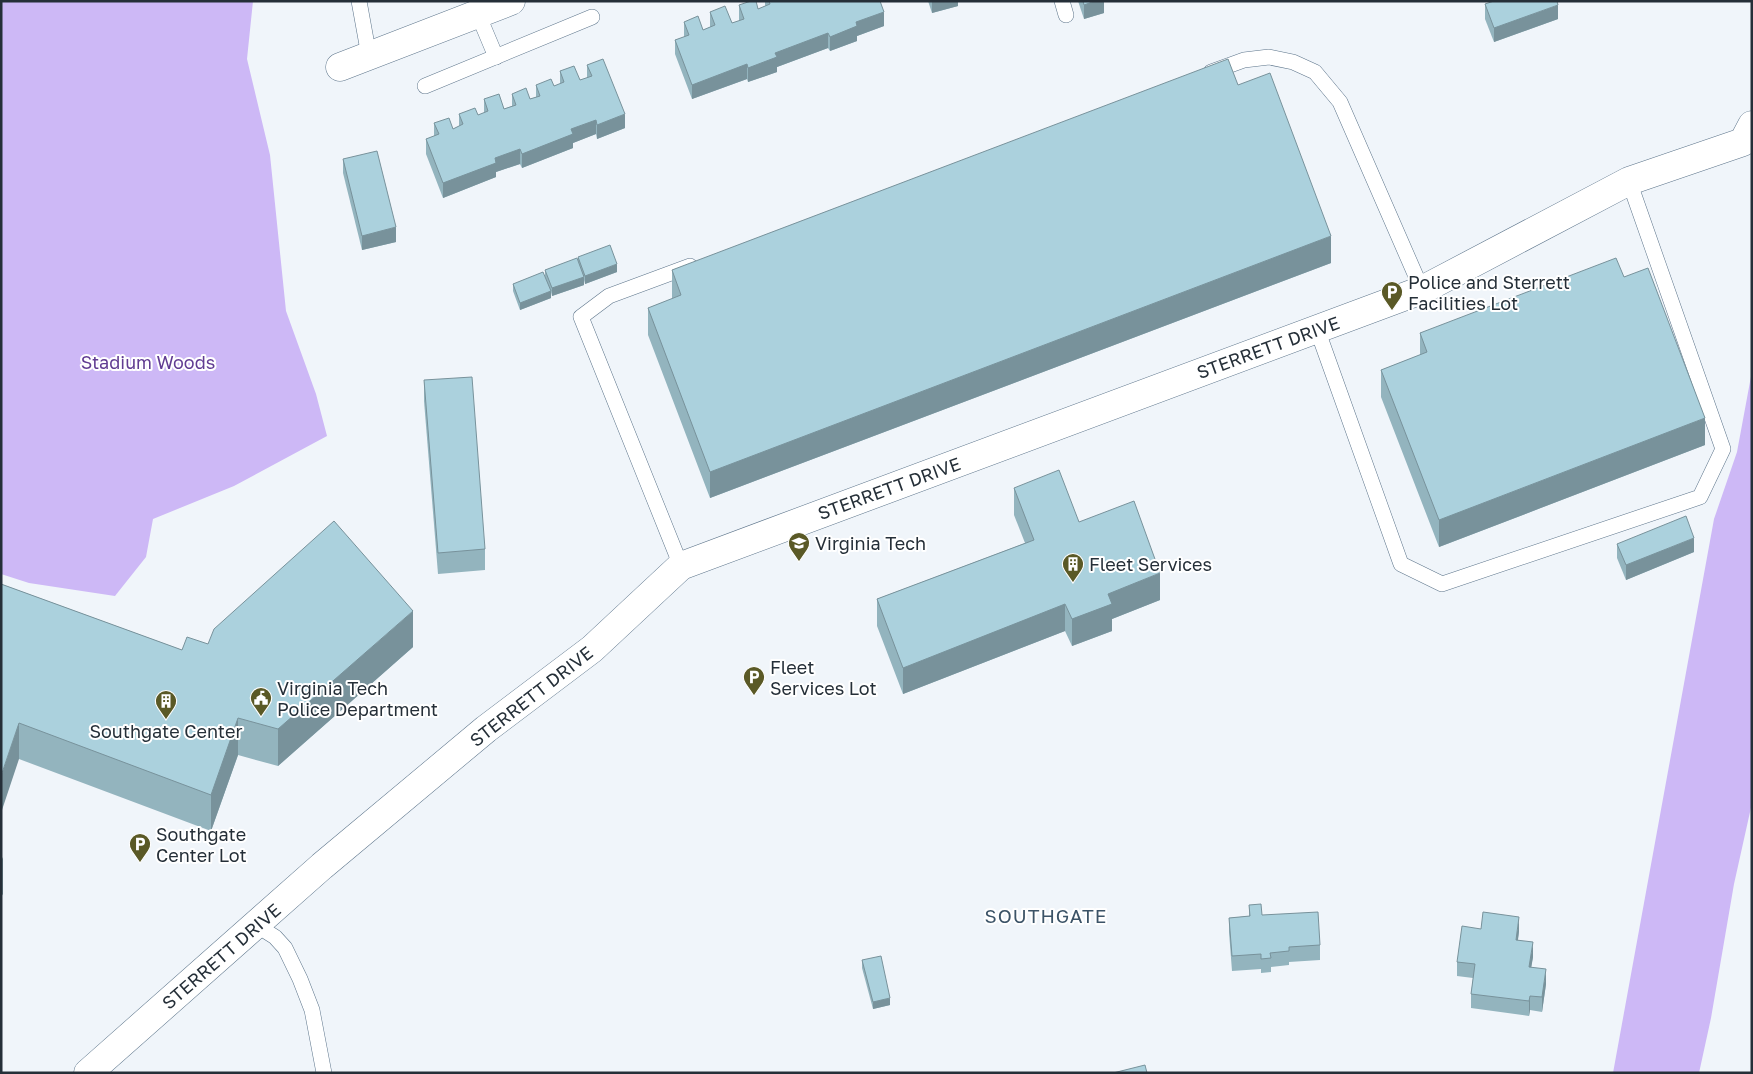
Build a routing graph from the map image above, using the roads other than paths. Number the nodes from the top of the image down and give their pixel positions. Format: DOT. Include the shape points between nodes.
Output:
graph roads {
  1 [pos="359,1"];
  2 [pos="510,1"];
  3 [pos="478,14"];
  4 [pos="592,17"];
  5 [pos="369,56"];
  6 [pos="496,57"];
  7 [pos="340,67"];
  8 [pos="1197,78"];
  9 [pos="425,86"];
  10 [pos="1752,125"];
  11 [pos="1629,181"];
  12 [pos="702,261"];
  13 [pos="1422,290"];
  14 [pos="1317,329"];
  15 [pos="681,566"];
  16 [pos="256,925"];
  17 [pos="321,1072"];
  18 [pos="88,1073"];
  1 -- 5 [label="lane"];
  2 -- 3 [label="street"];
  3 -- 5 [label="street"];
  3 -- 6 [label="lane"];
  4 -- 6 [label="lane"];
  5 -- 7 [label="street"];
  6 -- 9 [label="lane"];
  8 -- 13 [label="lane" via="1244,60 1269,57 1293,62 1315,72 1340,102"];
  10 -- 11 [label="street, STERRETT DRIVE" via="1743,142"];
  11 -- 13 [label="street, STERRETT DRIVE"];
  11 -- 14 [label="lane" via="1723,449 1700,497 1442,584 1401,564"];
  12 -- 15 [label="lane" via="609,296 581,317"];
  13 -- 14 [label="street, STERRETT DRIVE"];
  14 -- 15 [label="street, STERRETT DRIVE"];
  15 -- 16 [label="street, STERRETT DRIVE" via="592,649 486,729"];
  16 -- 17 [label="lane" via="285,948 300,978 312,1010"];
  16 -- 18 [label="street, STERRETT DRIVE"];
}
